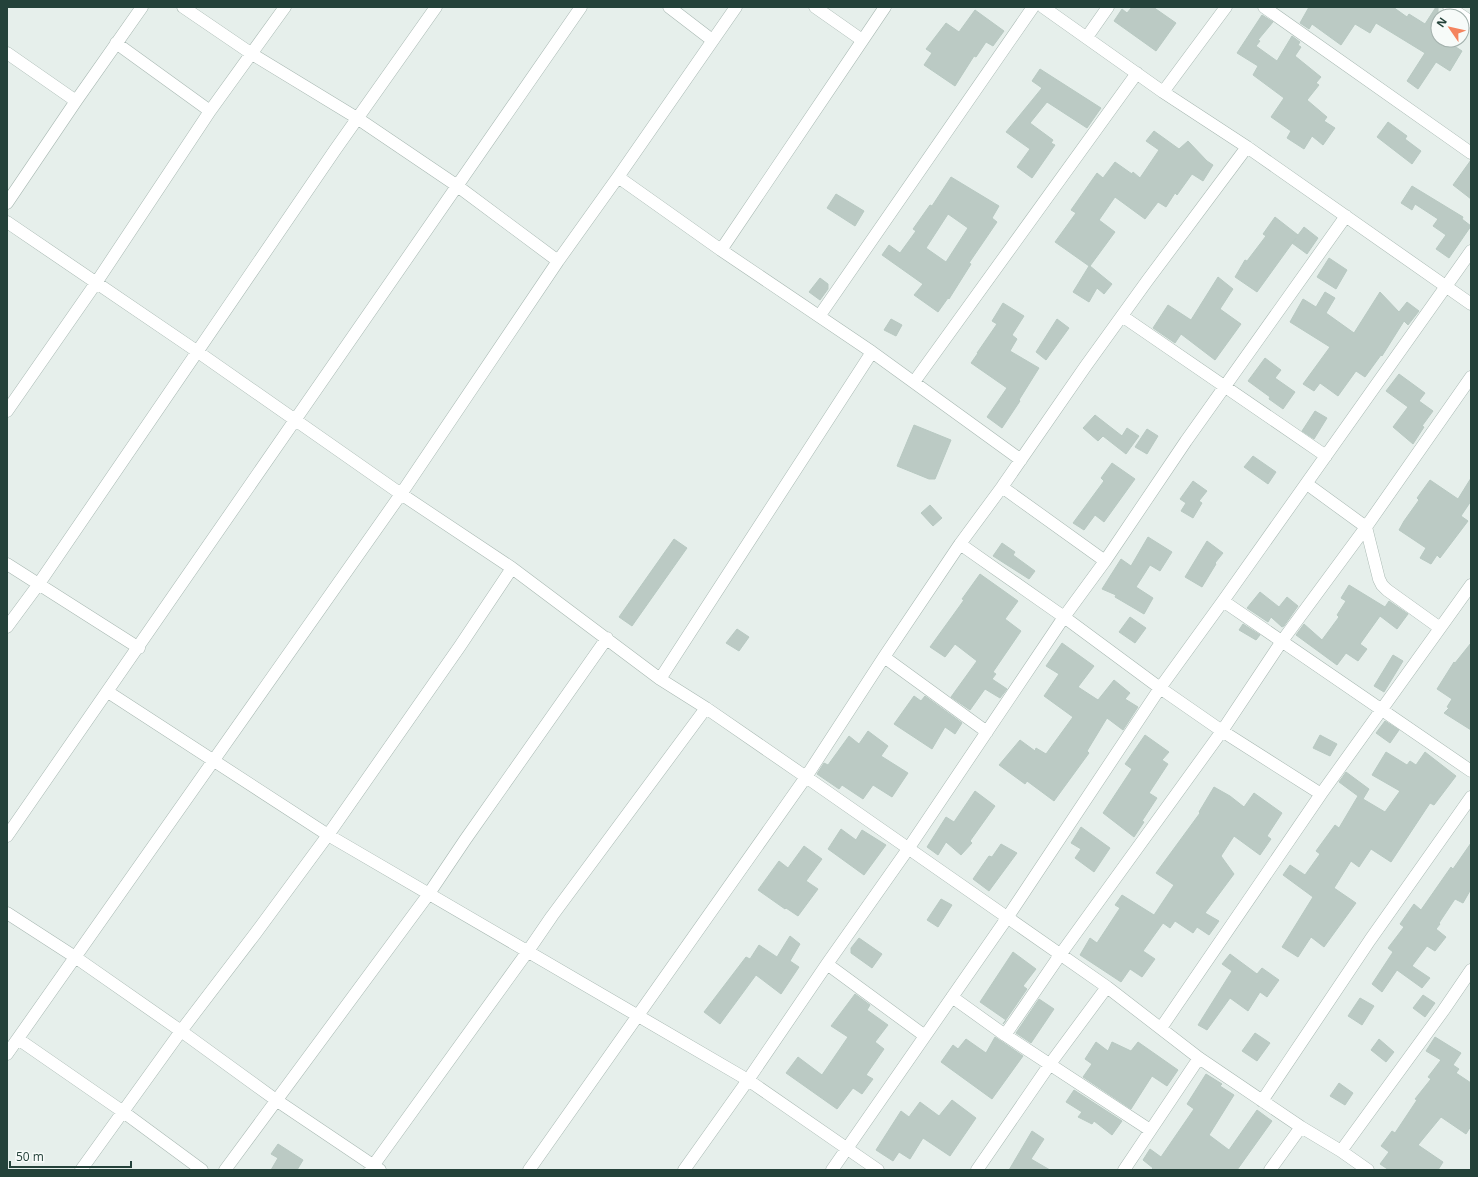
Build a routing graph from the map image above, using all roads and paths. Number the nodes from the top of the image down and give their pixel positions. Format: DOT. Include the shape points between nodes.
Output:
graph roads {
  1 [pos="142,7"];
  2 [pos="183,7"];
  3 [pos="285,7"];
  4 [pos="436,7"];
  5 [pos="581,7"];
  6 [pos="669,7"];
  7 [pos="736,7"];
  8 [pos="816,7"];
  9 [pos="885,7"];
  10 [pos="1033,7"];
  11 [pos="1043,7"];
  12 [pos="1108,7"];
  13 [pos="1226,7"];
  14 [pos="1264,7"];
  15 [pos="1449,7"];
  16 [pos="1471,22"];
  17 [pos="1087,38"];
  18 [pos="712,40"];
  19 [pos="862,40"];
  20 [pos="116,43"];
  21 [pos="7,53"];
  22 [pos="252,54"];
  23 [pos="1137,73"];
  24 [pos="1164,92"];
  25 [pos="76,101"];
  26 [pos="210,111"];
  27 [pos="357,118"];
  28 [pos="1247,147"];
  29 [pos="1471,153"];
  30 [pos="618,177"];
  31 [pos="456,185"];
  32 [pos="7,203"];
  33 [pos="1346,216"];
  34 [pos="7,222"];
  35 [pos="721,250"];
  36 [pos="1471,251"];
  37 [pos="558,261"];
  38 [pos="96,283"];
  39 [pos="1445,287"];
  40 [pos="1471,304"];
  41 [pos="820,316"];
  42 [pos="1122,316"];
  43 [pos="198,352"];
  44 [pos="872,352"];
  45 [pos="1471,377"];
  46 [pos="914,382"];
  47 [pos="1225,388"];
  48 [pos="7,411"];
  49 [pos="295,419"];
  50 [pos="1326,456"];
  51 [pos="1021,460"];
  52 [pos="1307,484"];
  53 [pos="1002,487"];
  54 [pos="401,494"];
  55 [pos="1366,526"];
  56 [pos="960,544"];
  57 [pos="1106,561"];
  58 [pos="7,564"];
  59 [pos="512,568"];
  60 [pos="38,585"];
  61 [pos="1471,585"];
  62 [pos="1223,601"];
  63 [pos="1064,617"];
  64 [pos="7,628"];
  65 [pos="1440,628"];
  66 [pos="607,638"];
  67 [pos="1282,641"];
  68 [pos="139,648"];
  69 [pos="884,657"];
  70 [pos="660,679"];
  71 [pos="1160,688"];
  72 [pos="108,692"];
  73 [pos="706,708"];
  74 [pos="1382,710"];
  75 [pos="1222,731"];
  76 [pos="987,732"];
  77 [pos="214,760"];
  78 [pos="1471,771"];
  79 [pos="806,777"];
  80 [pos="1321,794"];
  81 [pos="1471,797"];
  82 [pos="328,835"];
  83 [pos="7,836"];
  84 [pos="908,849"];
  85 [pos="428,895"];
  86 [pos="7,913"];
  87 [pos="1007,918"];
  88 [pos="528,951"];
  89 [pos="1060,955"];
  90 [pos="75,957"];
  91 [pos="827,964"];
  92 [pos="1471,970"];
  93 [pos="1107,987"];
  94 [pos="952,997"];
  95 [pos="638,1016"];
  96 [pos="1161,1028"];
  97 [pos="181,1031"];
  98 [pos="1005,1035"];
  99 [pos="925,1036"];
  100 [pos="18,1039"];
  101 [pos="7,1054"];
  102 [pos="1199,1058"];
  103 [pos="1050,1064"];
  104 [pos="748,1080"];
  105 [pos="276,1100"];
  106 [pos="1262,1101"];
  107 [pos="122,1111"];
  108 [pos="1301,1127"];
  109 [pos="1150,1130"];
  110 [pos="847,1149"];
  111 [pos="1341,1151"];
  112 [pos="375,1168"];
  113 [pos="1362,1168"];
  114 [pos="81,1170"];
  115 [pos="202,1170"];
  116 [pos="225,1170"];
  117 [pos="529,1170"];
  118 [pos="684,1170"];
  119 [pos="832,1170"];
  120 [pos="878,1170"];
  121 [pos="977,1170"];
  122 [pos="1124,1170"];
  123 [pos="1270,1170"];
  1 -- 20 [label="street"];
  2 -- 22 [label="street"];
  3 -- 22 [label="street"];
  4 -- 27 [label="street"];
  5 -- 31 [label="street"];
  6 -- 18 [label="street"];
  7 -- 18 [label="street"];
  8 -- 19 [label="street"];
  9 -- 19 [label="street"];
  10 -- 41 [label="street"];
  11 -- 17 [label="street"];
  12 -- 17 [label="street"];
  13 -- 24 [label="street"];
  14 -- 29 [label="street"];
  15 -- 16 [label="street"];
  17 -- 23 [label="street"];
  18 -- 30 [label="street"];
  19 -- 35 [label="street"];
  20 -- 25 [label="street"];
  20 -- 26 [label="street"];
  21 -- 25 [label="street"];
  22 -- 26 [label="street"];
  22 -- 27 [label="street"];
  23 -- 24 [label="street"];
  23 -- 46 [label="street"];
  24 -- 28 [label="street"];
  25 -- 32 [label="street"];
  26 -- 38 [label="street"];
  27 -- 31 [label="street"];
  27 -- 43 [label="street"];
  28 -- 33 [label="street"];
  28 -- 42 [label="street"];
  30 -- 35 [label="street"];
  30 -- 37 [label="street"];
  31 -- 37 [label="street"];
  31 -- 49 [label="street"];
  33 -- 39 [label="street"];
  33 -- 47 [label="street"];
  34 -- 38 [label="street"];
  35 -- 41 [label="street"];
  36 -- 39 [label="street"];
  37 -- 54 [label="street"];
  38 -- 43 [label="street"];
  38 -- 48 [label="street"];
  39 -- 40 [label="street"];
  39 -- 50 [label="street"];
  41 -- 44 [label="street"];
  42 -- 47 [label="street"];
  42 -- 51 [label="street"];
  43 -- 49 [label="street"];
  43 -- 60 [label="street"];
  44 -- 46 [label="street"];
  44 -- 70 [label="street"];
  45 -- 55 [label="street"];
  46 -- 51 [label="street"];
  47 -- 50 [label="street"];
  47 -- 57 [label="street" via="1186,441"];
  49 -- 54 [label="street"];
  49 -- 68 [label="street"];
  50 -- 52 [label="street"];
  51 -- 53 [label="street"];
  52 -- 55 [label="street"];
  52 -- 62 [label="street"];
  53 -- 56 [label="street"];
  53 -- 57 [label="street"];
  54 -- 59 [label="street"];
  54 -- 77 [label="street"];
  55 -- 65 [label="street" via="1382,585"];
  55 -- 67 [label="street"];
  56 -- 63 [label="street"];
  56 -- 69 [label="street"];
  57 -- 63 [label="street"];
  58 -- 60 [label="street"];
  59 -- 66 [label="street"];
  59 -- 82 [label="street"];
  60 -- 64 [label="street"];
  60 -- 68 [label="street"];
  61 -- 65 [label="street"];
  62 -- 67 [label="street"];
  62 -- 71 [label="street"];
  63 -- 71 [label="street"];
  63 -- 76 [label="street"];
  65 -- 74 [label="street"];
  66 -- 70 [label="street"];
  66 -- 85 [label="street"];
  67 -- 74 [label="street"];
  67 -- 75 [label="street"];
  68 -- 72 [label="street"];
  69 -- 76 [label="street"];
  69 -- 79 [label="street"];
  70 -- 73 [label="street"];
  71 -- 75 [label="street"];
  71 -- 87 [label="street"];
  72 -- 77 [label="street"];
  72 -- 83 [label="street"];
  73 -- 79 [label="street"];
  73 -- 88 [label="street"];
  74 -- 78 [label="street"];
  74 -- 80 [label="street"];
  75 -- 80 [label="street"];
  75 -- 89 [label="street"];
  76 -- 84 [label="street"];
  77 -- 82 [label="street"];
  77 -- 90 [label="street"];
  79 -- 84 [label="street"];
  79 -- 95 [label="street"];
  80 -- 96 [label="street"];
  81 -- 106 [label="street" via="1370,940"];
  82 -- 85 [label="street"];
  82 -- 97 [label="street"];
  84 -- 87 [label="street"];
  84 -- 91 [label="street"];
  85 -- 88 [label="street"];
  85 -- 105 [label="street"];
  86 -- 90 [label="street"];
  87 -- 89 [label="street"];
  87 -- 94 [label="street"];
  88 -- 95 [label="street"];
  88 -- 112 [label="street"];
  89 -- 93 [label="street"];
  89 -- 98 [label="street"];
  90 -- 97 [label="street"];
  90 -- 100 [label="street"];
  91 -- 99 [label="street"];
  91 -- 104 [label="street"];
  92 -- 111 [label="street"];
  93 -- 96 [label="street"];
  93 -- 103 [label="street"];
  94 -- 98 [label="street"];
  94 -- 99 [label="street"];
  95 -- 104 [label="street"];
  95 -- 117 [label="street"];
  96 -- 102 [label="street"];
  97 -- 105 [label="street"];
  97 -- 107 [label="street"];
  98 -- 103 [label="street"];
  99 -- 110 [label="street"];
  100 -- 101 [label="street"];
  100 -- 107 [label="street"];
  102 -- 106 [label="street"];
  102 -- 109 [label="street"];
  103 -- 109 [label="street"];
  103 -- 121 [label="street"];
  104 -- 110 [label="street"];
  104 -- 118 [label="street"];
  105 -- 112 [label="street"];
  105 -- 116 [label="street"];
  106 -- 108 [label="street"];
  107 -- 114 [label="street"];
  107 -- 115 [label="street"];
  108 -- 111 [label="street"];
  108 -- 123 [label="street"];
  109 -- 122 [label="street"];
  110 -- 119 [label="street"];
  110 -- 120 [label="street"];
  111 -- 113 [label="street"];
}
